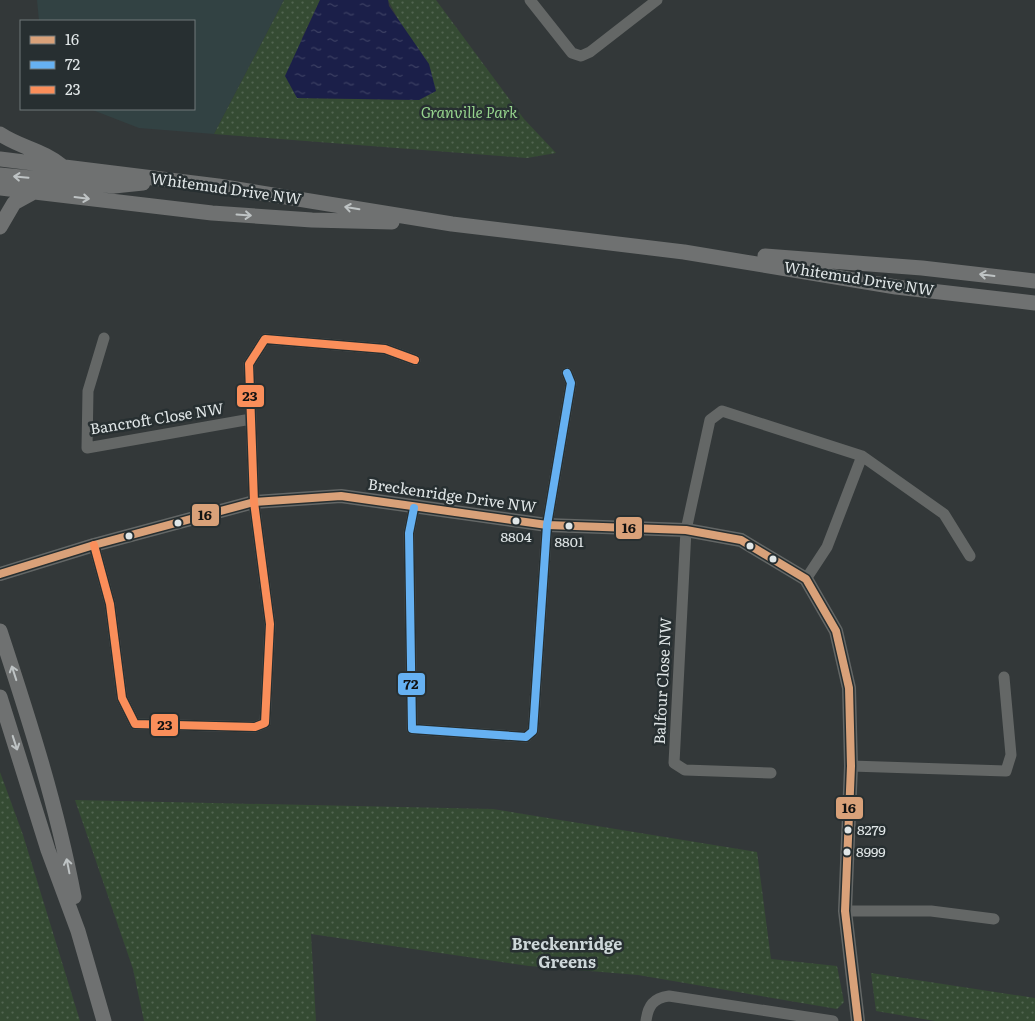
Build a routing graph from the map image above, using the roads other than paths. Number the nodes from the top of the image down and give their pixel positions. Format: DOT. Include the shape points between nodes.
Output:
graph roads {
  1 [pos="530,0"];
  2 [pos="657,0"];
  3 [pos="0,134"];
  4 [pos="0,158"];
  5 [pos="63,167"];
  6 [pos="0,175"];
  7 [pos="175,181"];
  8 [pos="0,188"];
  9 [pos="34,192"];
  10 [pos="452,224"];
  11 [pos="0,227"];
  12 [pos="684,252"];
  13 [pos="1035,281"];
  14 [pos="1035,303"];
  15 [pos="104,338"];
  16 [pos="415,360"];
  17 [pos="566,373"];
  18 [pos="252,419"];
  19 [pos="862,456"];
  20 [pos="254,502"];
  21 [pos="414,508"];
  22 [pos="547,526"];
  23 [pos="686,530"];
  24 [pos="94,545"];
  25 [pos="970,556"];
  26 [pos="0,574"];
  27 [pos="806,579"];
  28 [pos="0,631"];
  29 [pos="1004,677"];
  30 [pos="0,697"];
  31 [pos="851,766"];
  32 [pos="771,773"];
  33 [pos="845,911"];
  34 [pos="994,919"];
  35 [pos="78,931"];
  36 [pos="104,1021"];
  37 [pos="646,1021"];
  38 [pos="833,1021"];
  39 [pos="858,1021"];
  1 -- 2 [label="street" via="572,53 581,56"];
  3 -- 5 [label="main road" via="48,154"];
  4 -- 5 [label="main road, Whitemud Drive NW"];
  5 -- 7 [label="main road, Whitemud Drive NW"];
  7 -- 6 [label="main road, one-way" via="114,186"];
  10 -- 7 [label="main road, Whitemud Drive NW, one-way"];
  8 -- 9 [label="main road, Whitemud Drive NW"];
  9 -- 10 [label="main road, Whitemud Drive NW, one-way" via="212,213"];
  9 -- 11 [label="main road" via="14,203"];
  10 -- 12 [label="main road, Whitemud Drive NW"];
  13 -- 12 [label="main road, Whitemud Drive NW, one-way" via="922,268"];
  12 -- 14 [label="main road, Whitemud Drive NW" via="896,287"];
  15 -- 18 [label="street, Bancroft Close NW" via="88,390 87,448"];
  16 -- 18 [label="street" via="385,350 265,339 250,364"];
  17 -- 22 [label="street" via="571,383"];
  18 -- 20 [label="street"];
  19 -- 23 [label="street" via="722,411 710,420"];
  19 -- 25 [label="street" via="944,514"];
  19 -- 27 [label="street" via="827,547"];
  20 -- 21 [label="street, Breckenridge Drive NW" via="341,496"];
  20 -- 24 [label="street, Breckenridge Drive NW"];
  20 -- 24 [label="street" via="270,624 265,723 255,727 135,724 122,698 110,604"];
  21 -- 22 [label="street, Breckenridge Drive NW"];
  21 -- 22 [label="street" via="409,534 412,729 526,737 533,731"];
  22 -- 23 [label="street, Breckenridge Drive NW"];
  23 -- 27 [label="street, Breckenridge Drive NW" via="741,540"];
  23 -- 32 [label="street, Balfour Close NW" via="674,763 685,770"];
  24 -- 26 [label="street, Breckenridge Drive NW"];
  27 -- 31 [label="street, Breckenridge Drive NW" via="836,631 849,688"];
  35 -- 28 [label="main road, one-way" via="59,824"];
  29 -- 31 [label="street" via="1011,755 1006,771"];
  30 -- 35 [label="main road, one-way" via="48,850"];
  31 -- 33 [label="street, Breckenridge Drive NW"];
  33 -- 34 [label="street" via="932,910"];
  33 -- 39 [label="street, Breckenridge Drive NW"];
  35 -- 36 [label="main road"];
  37 -- 38 [label="street" via="650,1005 669,996"];
}
